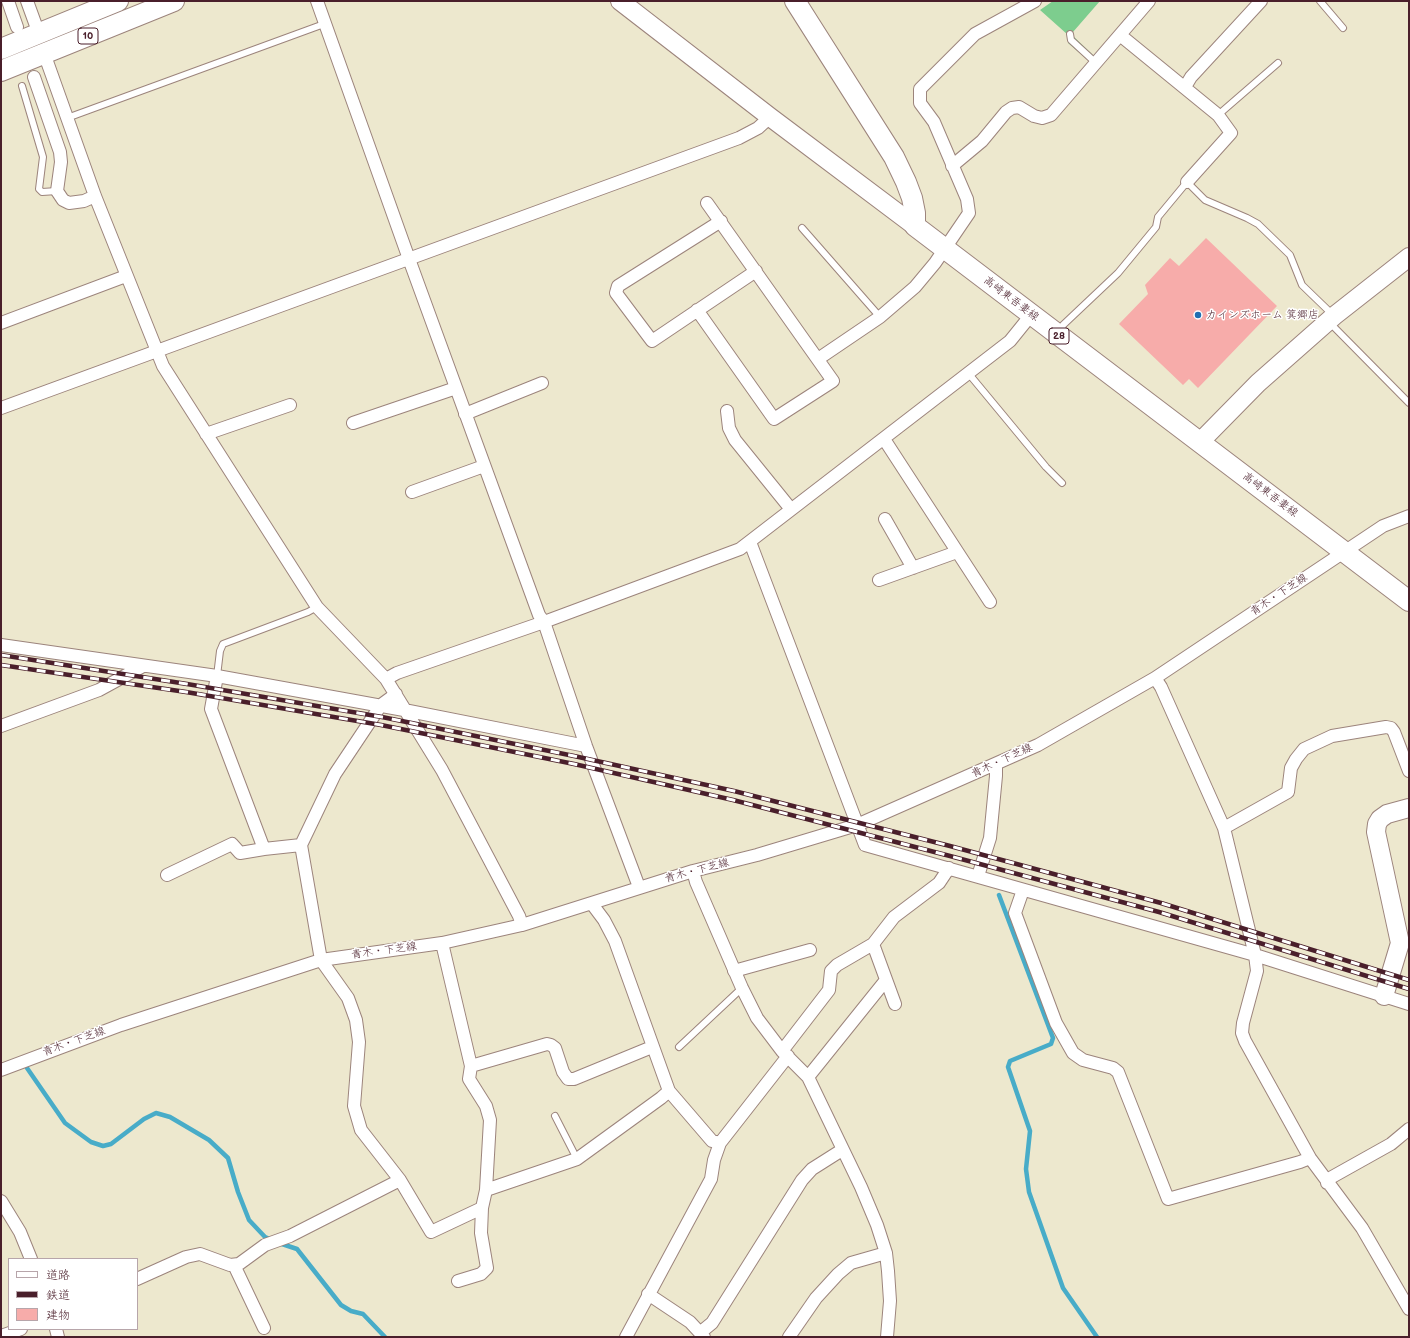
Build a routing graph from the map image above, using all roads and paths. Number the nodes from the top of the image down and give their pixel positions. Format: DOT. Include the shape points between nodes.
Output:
graph roads {
  1 [pos="8,1"];
  2 [pos="27,1"];
  3 [pos="118,1"];
  4 [pos="174,1"];
  5 [pos="317,1"];
  6 [pos="620,1"];
  7 [pos="795,1"];
  8 [pos="1035,1"];
  9 [pos="1149,1"];
  10 [pos="1261,1"];
  11 [pos="1320,1"];
  12 [pos="324,24"];
  13 [pos="17,27"];
  14 [pos="1343,28"];
  15 [pos="39,34"];
  16 [pos="1070,34"];
  17 [pos="1120,34"];
  18 [pos="1,49"];
  19 [pos="44,53"];
  20 [pos="1096,62"];
  21 [pos="1278,63"];
  22 [pos="1,71"];
  23 [pos="34,77"];
  24 [pos="22,86"];
  25 [pos="1185,87"];
  26 [pos="1218,115"];
  27 [pos="770,117"];
  28 [pos="67,118"];
  29 [pos="952,166"];
  30 [pos="1187,182"];
  31 [pos="56,191"];
  32 [pos="95,196"];
  33 [pos="707,203"];
  34 [pos="720,221"];
  35 [pos="915,226"];
  36 [pos="802,228"];
  37 [pos="945,248"];
  38 [pos="1409,257"];
  39 [pos="409,259"];
  40 [pos="756,271"];
  41 [pos="126,276"];
  42 [pos="697,310"];
  43 [pos="1032,315"];
  44 [pos="880,317"];
  45 [pos="1331,319"];
  46 [pos="1,323"];
  47 [pos="1058,334"];
  48 [pos="156,351"];
  49 [pos="818,359"];
  50 [pos="969,374"];
  51 [pos="542,383"];
  52 [pos="456,388"];
  53 [pos="1409,403"];
  54 [pos="290,405"];
  55 [pos="1,408"];
  56 [pos="728,411"];
  57 [pos="465,414"];
  58 [pos="353,423"];
  59 [pos="206,434"];
  60 [pos="884,439"];
  61 [pos="1200,442"];
  62 [pos="484,466"];
  63 [pos="1062,483"];
  64 [pos="412,492"];
  65 [pos="790,508"];
  66 [pos="1409,516"];
  67 [pos="885,519"];
  68 [pos="750,542"];
  69 [pos="1344,551"];
  70 [pos="957,552"];
  71 [pos="913,568"];
  72 [pos="879,580"];
  73 [pos="1409,600"];
  74 [pos="990,602"];
  75 [pos="317,607"];
  76 [pos="544,622"];
  77 [pos="1,645"];
  78 [pos="143,666"];
  79 [pos="217,676"];
  80 [pos="1155,678"];
  81 [pos="386,679"];
  82 [pos="396,694"];
  83 [pos="381,706"];
  84 [pos="404,710"];
  85 [pos="1,726"];
  86 [pos="586,746"];
  87 [pos="996,765"];
  88 [pos="1409,771"];
  89 [pos="1409,808"];
  90 [pos="857,825"];
  91 [pos="1224,828"];
  92 [pos="301,845"];
  93 [pos="264,849"];
  94 [pos="949,868"];
  95 [pos="693,871"];
  96 [pos="167,875"];
  97 [pos="978,876"];
  98 [pos="639,887"];
  99 [pos="1023,890"];
  100 [pos="592,904"];
  101 [pos="522,925"];
  102 [pos="442,943"];
  103 [pos="873,944"];
  104 [pos="810,950"];
  105 [pos="1256,955"];
  106 [pos="321,960"];
  107 [pos="734,971"];
  108 [pos="886,980"];
  109 [pos="742,988"];
  110 [pos="1384,996"];
  111 [pos="895,1004"];
  112 [pos="1409,1004"];
  113 [pos="652,1047"];
  114 [pos="679,1047"];
  115 [pos="785,1054"];
  116 [pos="471,1066"];
  117 [pos="1,1070"];
  118 [pos="808,1077"];
  119 [pos="669,1091"];
  120 [pos="555,1116"];
  121 [pos="1409,1129"];
  122 [pos="720,1143"];
  123 [pos="842,1150"];
  124 [pos="1310,1158"];
  125 [pos="577,1159"];
  126 [pos="400,1180"];
  127 [pos="1327,1183"];
  128 [pos="486,1190"];
  129 [pos="1,1201"];
  130 [pos="482,1208"];
  131 [pos="886,1253"];
  132 [pos="31,1258"];
  133 [pos="234,1265"];
  134 [pos="138,1279"];
  135 [pos="458,1281"];
  136 [pos="648,1294"];
  137 [pos="1409,1309"];
  138 [pos="264,1328"];
  139 [pos="18,1330"];
  140 [pos="702,1335"];
  141 [pos="1,1336"];
  142 [pos="626,1337"];
  143 [pos="789,1337"];
  144 [pos="887,1337"];
  1 -- 13 [label="street"];
  2 -- 15 [label="street"];
  3 -- 15 [label="main road, 10"];
  4 -- 19 [label="main road, 10"];
  5 -- 12 [label="street"];
  6 -- 27 [label="street"];
  7 -- 35 [label="main road" via="894,157 912,198"];
  8 -- 29 [label="street" via="975,34 920,89 920,103 934,122"];
  9 -- 17 [label="street"];
  10 -- 25 [label="street"];
  11 -- 14 [label="lane"];
  12 -- 28 [label="lane"];
  12 -- 39 [label="street"];
  15 -- 18 [label="main road, 10"];
  16 -- 20 [label="lane" via="1071,40"];
  17 -- 20 [label="street"];
  17 -- 25 [label="street"];
  19 -- 22 [label="main road, 10"];
  19 -- 28 [label="street"];
  20 -- 29 [label="street" via="1051,115 1042,118 1019,108 1012,108 982,141"];
  21 -- 26 [label="lane"];
  23 -- 31 [label="street" via="60,152"];
  24 -- 31 [label="lane" via="43,157 39,188 42,192"];
  25 -- 26 [label="street"];
  26 -- 30 [label="street" via="1231,133"];
  27 -- 35 [label="street"];
  27 -- 39 [label="street" via="758,128 739,138"];
  28 -- 32 [label="street"];
  29 -- 37 [label="street" via="967,199 969,213"];
  30 -- 45 [label="lane" via="1205,200 1258,224 1290,255 1302,285"];
  30 -- 47 [label="lane" via="1158,217 1156,227 1118,273 1063,325"];
  31 -- 32 [label="street" via="69,203"];
  32 -- 41 [label="street"];
  33 -- 34 [label="street"];
  34 -- 40 [label="street"];
  34 -- 42 [label="street" via="618,286 616,293 652,341"];
  35 -- 37 [label="main road, 高崎東吾妻線 / 28"];
  36 -- 44 [label="lane"];
  37 -- 43 [label="main road, 高崎東吾妻線 / 28"];
  37 -- 44 [label="street" via="924,277"];
  38 -- 45 [label="street"];
  39 -- 48 [label="street"];
  39 -- 52 [label="street"];
  40 -- 42 [label="street"];
  40 -- 49 [label="street"];
  41 -- 46 [label="street"];
  41 -- 48 [label="street"];
  42 -- 49 [label="street" via="774,419 833,381"];
  43 -- 47 [label="main road, 高崎東吾妻線 / 28"];
  43 -- 50 [label="street" via="1010,341"];
  44 -- 49 [label="street"];
  45 -- 53 [label="lane"];
  45 -- 61 [label="street" via="1258,383"];
  47 -- 61 [label="main road, 高崎東吾妻線 / 28"];
  48 -- 55 [label="street"];
  48 -- 59 [label="street"];
  50 -- 60 [label="street"];
  50 -- 63 [label="lane"];
  51 -- 57 [label="street"];
  52 -- 57 [label="street"];
  52 -- 58 [label="street"];
  54 -- 59 [label="street"];
  56 -- 65 [label="street" via="729,428 735,440"];
  57 -- 62 [label="street"];
  59 -- 75 [label="street"];
  60 -- 65 [label="street"];
  60 -- 70 [label="street"];
  61 -- 69 [label="main road, 高崎東吾妻線 / 28"];
  62 -- 64 [label="street"];
  62 -- 76 [label="street" via="539,615"];
  65 -- 68 [label="street"];
  66 -- 69 [label="street, 青木・下芝線" via="1383,526"];
  67 -- 71 [label="street"];
  68 -- 76 [label="street" via="740,549"];
  68 -- 90 [label="street"];
  69 -- 73 [label="main road, 高崎東吾妻線 / 28"];
  69 -- 80 [label="street, 青木・下芝線"];
  70 -- 71 [label="street"];
  70 -- 74 [label="street"];
  71 -- 72 [label="street"];
  75 -- 79 [label="lane" via="223,644"];
  75 -- 81 [label="street"];
  76 -- 81 [label="street"];
  76 -- 86 [label="street"];
  77 -- 78 [label="street"];
  78 -- 79 [label="street"];
  78 -- 85 [label="street" via="99,690"];
  79 -- 83 [label="street"];
  79 -- 93 [label="street" via="211,709"];
  80 -- 87 [label="street, 青木・下芝線" via="1038,745"];
  80 -- 91 [label="street"];
  81 -- 82 [label="street"];
  82 -- 83 [label="street"];
  82 -- 84 [label="street"];
  83 -- 84 [label="street"];
  83 -- 92 [label="street" via="334,774"];
  84 -- 86 [label="street"];
  84 -- 101 [label="street" via="442,770"];
  86 -- 98 [label="street"];
  87 -- 90 [label="street, 青木・下芝線"];
  87 -- 97 [label="street" via="990,838"];
  88 -- 91 [label="street" via="1391,728 1332,736 1304,749 1296,758 1291,768 1288,792"];
  89 -- 110 [label="street" via="1387,814 1377,824 1376,832 1400,943"];
  90 -- 94 [label="street" via="865,845"];
  90 -- 95 [label="street, 青木・下芝線"];
  91 -- 105 [label="street"];
  92 -- 93 [label="street"];
  92 -- 106 [label="street"];
  93 -- 96 [label="street" via="240,854 232,844"];
  94 -- 97 [label="street"];
  94 -- 103 [label="street" via="939,883 894,917"];
  95 -- 98 [label="street, 青木・下芝線"];
  95 -- 107 [label="street"];
  97 -- 99 [label="street"];
  98 -- 100 [label="street, 青木・下芝線"];
  99 -- 105 [label="street"];
  99 -- 124 [label="street" via="1015,913 1056,1023 1073,1053 1083,1060 1113,1068 1118,1072 1168,1199"];
  100 -- 101 [label="street, 青木・下芝線"];
  100 -- 113 [label="street" via="615,940"];
  101 -- 102 [label="street, 青木・下芝線"];
  102 -- 106 [label="street, 青木・下芝線"];
  102 -- 116 [label="street"];
  103 -- 108 [label="street"];
  103 -- 115 [label="street" via="831,971 829,990"];
  104 -- 107 [label="street"];
  105 -- 110 [label="street"];
  105 -- 124 [label="street" via="1256,971 1242,1033"];
  106 -- 117 [label="street, 青木・下芝線" via="121,1025"];
  106 -- 126 [label="street" via="348,998 356,1020 359,1042 354,1106 357,1120 361,1130"];
  107 -- 109 [label="street"];
  108 -- 111 [label="street"];
  108 -- 118 [label="street"];
  109 -- 114 [label="lane"];
  109 -- 115 [label="street" via="757,1018"];
  110 -- 112 [label="street"];
  113 -- 116 [label="street" via="574,1080 568,1079 555,1048 547,1044"];
  113 -- 119 [label="street"];
  115 -- 118 [label="street"];
  115 -- 122 [label="street"];
  116 -- 128 [label="street" via="469,1079 486,1106 490,1120"];
  118 -- 123 [label="street"];
  119 -- 122 [label="street" via="712,1140"];
  119 -- 125 [label="street"];
  120 -- 125 [label="lane"];
  121 -- 127 [label="street" via="1391,1144 1332,1177"];
  122 -- 136 [label="street" via="711,1179"];
  123 -- 131 [label="street" via="867,1199"];
  123 -- 140 [label="street" via="812,1169 802,1180"];
  124 -- 127 [label="street"];
  125 -- 128 [label="street"];
  126 -- 130 [label="street" via="431,1232"];
  126 -- 133 [label="street" via="290,1236 265,1245"];
  127 -- 137 [label="street" via="1362,1228"];
  128 -- 130 [label="street"];
  129 -- 132 [label="street" via="20,1232"];
  130 -- 135 [label="street" via="481,1233 487,1268 481,1274"];
  131 -- 143 [label="street" via="861,1259 838,1274 816,1298"];
  131 -- 144 [label="street" via="890,1301"];
  133 -- 134 [label="street" via="200,1254 186,1257"];
  133 -- 138 [label="street"];
  136 -- 140 [label="street" via="670,1307"];
  136 -- 142 [label="street"];
  139 -- 141 [label="street"];
}
